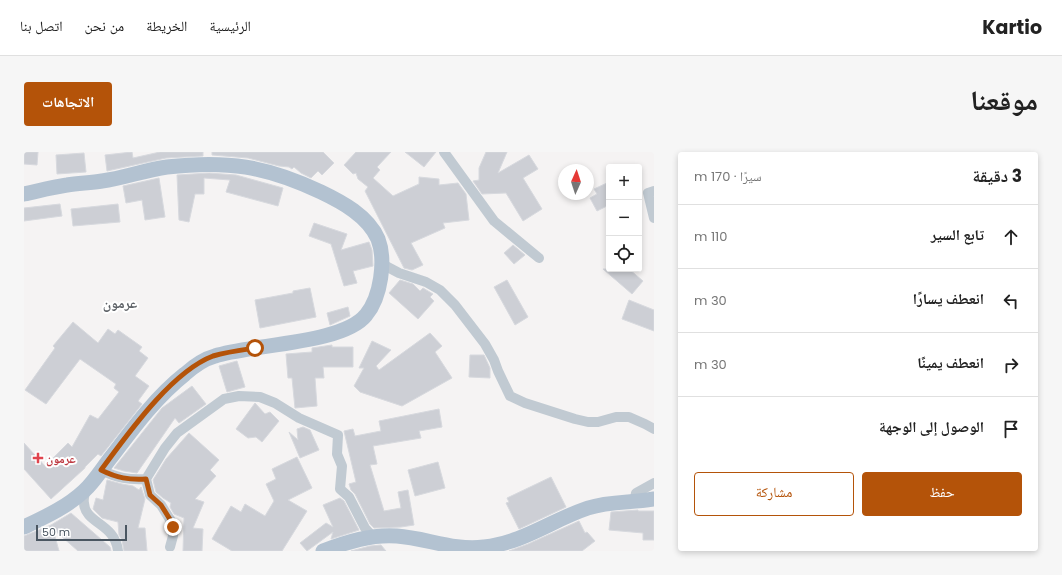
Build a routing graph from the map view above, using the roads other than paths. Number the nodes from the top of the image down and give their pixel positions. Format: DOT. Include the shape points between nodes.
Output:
graph roads {
  1 [pos="444,152"];
  2 [pos="654,191"];
  3 [pos="24,194"];
  4 [pos="654,218"];
  5 [pos="539,258"];
  6 [pos="382,264"];
  7 [pos="654,429"];
  8 [pos="101,470"];
  9 [pos="146,479"];
  10 [pos="654,483"];
  11 [pos="85,490"];
  12 [pos="648,500"];
  13 [pos="24,527"];
  14 [pos="373,537"];
  15 [pos="170,546"];
  16 [pos="118,551"];
  17 [pos="323,551"];
  1 -- 5 [label="street" via="494,221"];
  2 -- 4 [label="street" via="648,193"];
  3 -- 6 [label="main road" via="166,167 232,164 251,167 303,183 357,213 374,232 380,245"];
  6 -- 7 [label="street" via="426,282 440,290 455,305 485,344 510,396 588,422 629,417"];
  6 -- 8 [label="main road" via="375,298 366,315 358,323 321,337 224,353 204,360 163,393"];
  8 -- 9 [label="street" via="129,480"];
  8 -- 11 [label="main road"];
  9 -- 14 [label="street" via="177,434 224,399 239,396 260,397 338,435 337,454 342,466 340,489 349,497 361,522"];
  9 -- 15 [label="street" via="150,495 161,505 171,521 173,536"];
  10 -- 12 [label="street" via="636,493 635,498"];
  11 -- 13 [label="main road" via="59,510"];
  11 -- 16 [label="street" via="84,504 88,514 115,537"];
  12 -- 14 [label="main road" via="594,506 527,536 484,547 456,547 396,536"];
  14 -- 17 [label="main road"];
}
